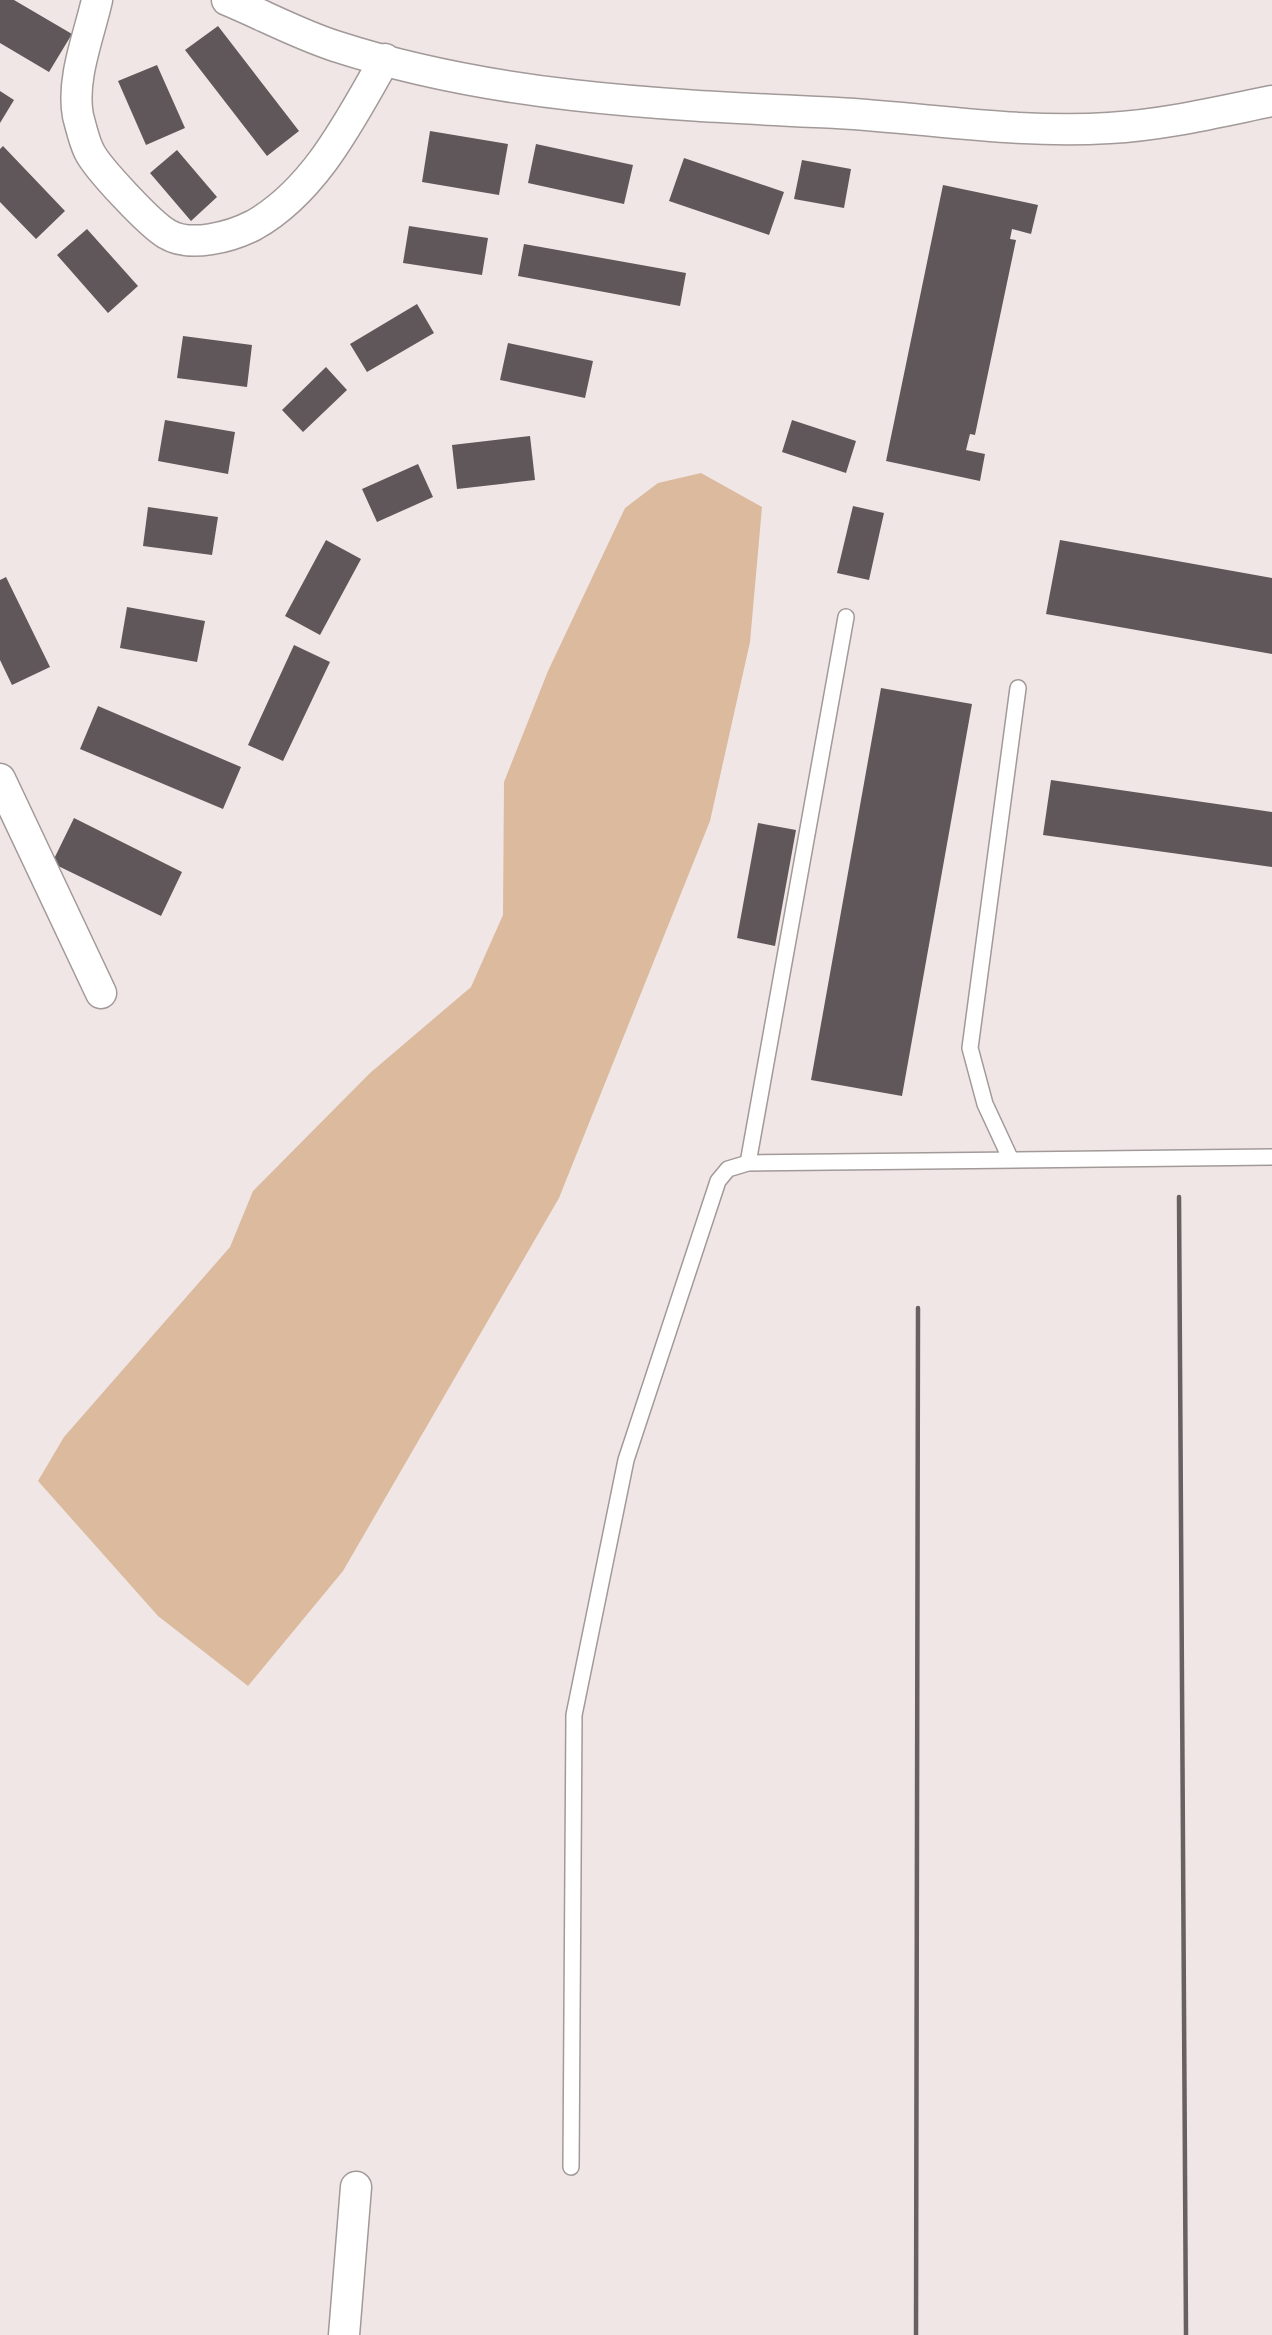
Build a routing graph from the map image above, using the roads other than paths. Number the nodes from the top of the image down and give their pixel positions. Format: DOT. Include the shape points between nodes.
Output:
graph roads {
  1 [pos="97,0"];
  2 [pos="227,0"];
  3 [pos="385,59"];
  4 [pos="1272,102"];
  5 [pos="846,617"];
  6 [pos="1018,688"];
  7 [pos="0,779"];
  8 [pos="101,993"];
  9 [pos="1272,1157"];
  10 [pos="1011,1160"];
  11 [pos="748,1163"];
  12 [pos="571,2167"];
  13 [pos="356,2187"];
  14 [pos="344,2335"];
  1 -- 3 [label="street" via="78,78 78,115 89,153 168,235 206,242 253,225 291,198 340,136"];
  2 -- 3 [label="street" via="334,46"];
  3 -- 4 [label="street" via="437,73 572,97 1016,128 1108,128"];
  5 -- 11 [label="lane"];
  6 -- 10 [label="lane" via="970,1048 985,1104"];
  7 -- 8 [label="street"];
  9 -- 10 [label="lane"];
  10 -- 11 [label="lane"];
  11 -- 12 [label="lane" via="728,1169 718,1181 626,1460 574,1715"];
  13 -- 14 [label="street"];
}
